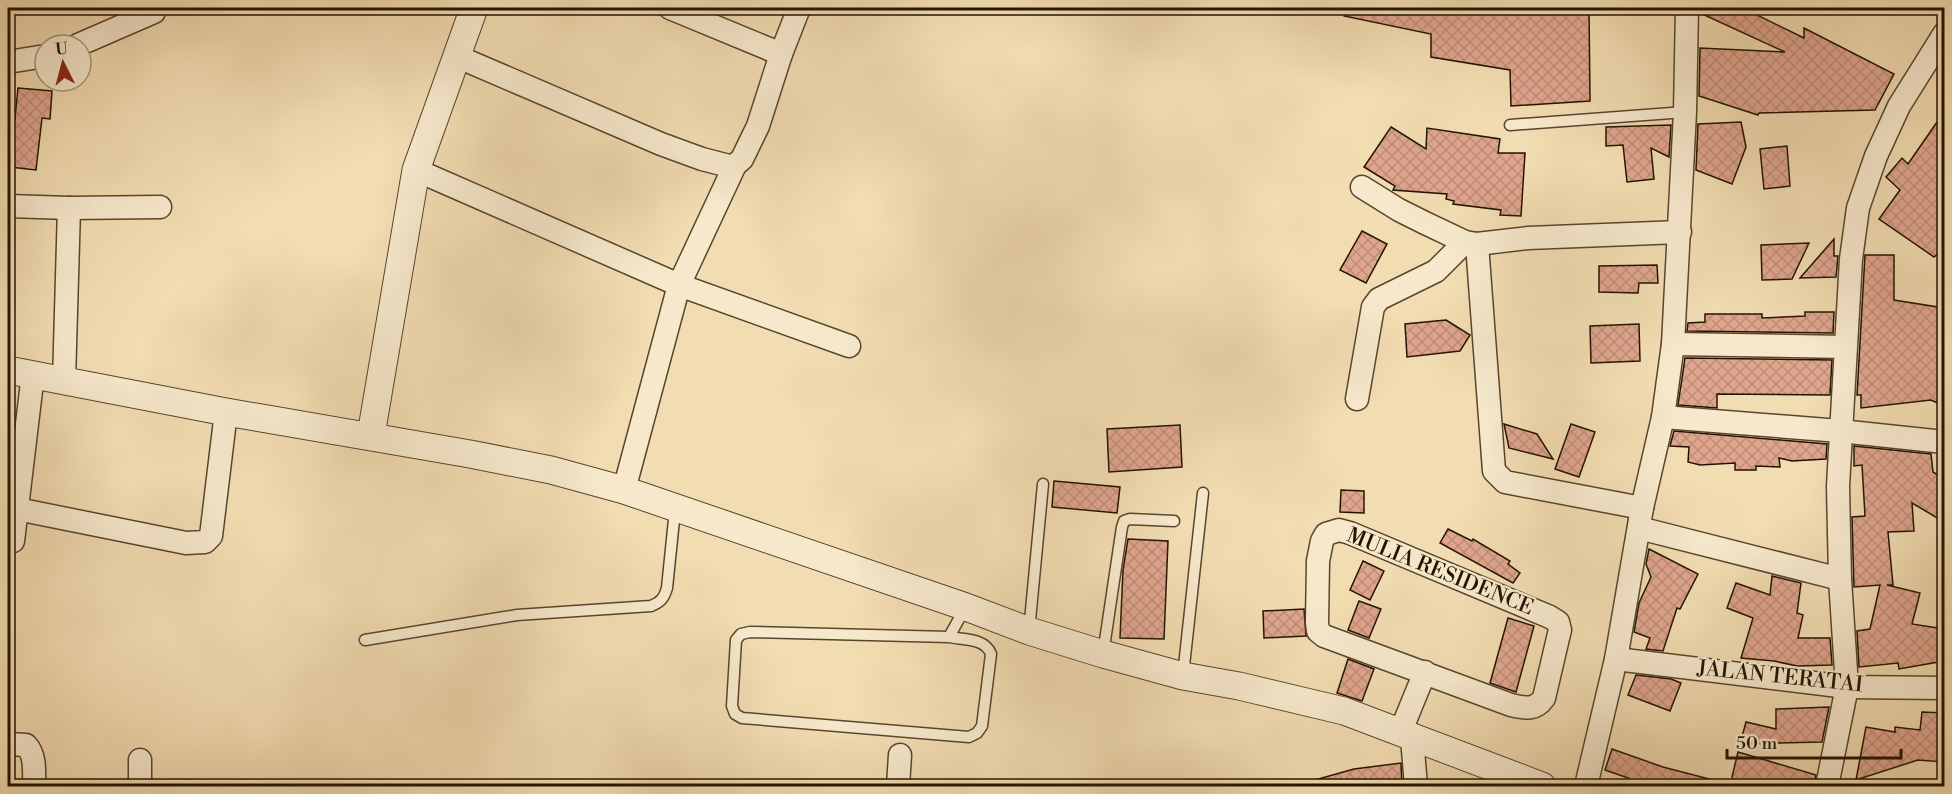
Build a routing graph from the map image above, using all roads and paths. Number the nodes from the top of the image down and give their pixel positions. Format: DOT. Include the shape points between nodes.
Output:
graph roads {
  1 [pos="474,8"];
  2 [pos="670,8"];
  3 [pos="799,8"];
  4 [pos="1687,8"];
  5 [pos="154,12"];
  6 [pos="1944,34"];
  7 [pos="93,38"];
  8 [pos="781,54"];
  9 [pos="456,56"];
  10 [pos="33,58"];
  11 [pos="8,62"];
  12 [pos="1685,112"];
  13 [pos="1510,125"];
  14 [pos="735,165"];
  15 [pos="416,170"];
  16 [pos="1362,187"];
  17 [pos="8,206"];
  18 [pos="160,207"];
  19 [pos="69,208"];
  20 [pos="1680,232"];
  21 [pos="1471,243"];
  22 [pos="679,285"];
  23 [pos="1673,344"];
  24 [pos="849,346"];
  25 [pos="1845,347"];
  26 [pos="20,372"];
  27 [pos="64,381"];
  28 [pos="1357,399"];
  29 [pos="226,412"];
  30 [pos="1663,417"];
  31 [pos="1840,431"];
  32 [pos="371,435"];
  33 [pos="1944,442"];
  34 [pos="1043,484"];
  35 [pos="624,490"];
  36 [pos="1203,493"];
  37 [pos="675,506"];
  38 [pos="17,509"];
  39 [pos="1641,518"];
  40 [pos="1174,521"];
  41 [pos="13,541"];
  42 [pos="1840,579"];
  43 [pos="966,607"];
  44 [pos="1029,631"];
  45 [pos="949,637"];
  46 [pos="365,640"];
  47 [pos="1103,654"];
  48 [pos="1616,659"];
  49 [pos="1425,672"];
  50 [pos="1183,675"];
  51 [pos="1847,687"];
  52 [pos="1944,688"];
  53 [pos="1406,735"];
  54 [pos="8,744"];
  55 [pos="900,755"];
  56 [pos="140,760"];
  57 [pos="34,786"];
  58 [pos="140,786"];
  59 [pos="898,786"];
  60 [pos="1416,786"];
  61 [pos="1542,786"];
  62 [pos="1586,786"];
  63 [pos="1827,786"];
  1 -- 9 [label="street"];
  2 -- 8 [label="street"];
  3 -- 8 [label="street"];
  4 -- 12 [label="street"];
  5 -- 7 [label="street"];
  6 -- 25 [label="street" via="1899,106 1858,208"];
  8 -- 14 [label="street" via="758,126"];
  9 -- 14 [label="street" via="661,144 723,166"];
  9 -- 15 [label="street"];
  10 -- 11 [label="street"];
  12 -- 13 [label="lane"];
  12 -- 20 [label="street"];
  14 -- 22 [label="street"];
  15 -- 22 [label="street"];
  15 -- 32 [label="street"];
  16 -- 21 [label="street" via="1399,210"];
  17 -- 19 [label="street"];
  18 -- 19 [label="street"];
  19 -- 27 [label="street"];
  20 -- 21 [label="street"];
  20 -- 23 [label="street"];
  21 -- 28 [label="street" via="1436,271 1379,299 1373,307"];
  21 -- 39 [label="street" via="1494,471 1505,482"];
  22 -- 24 [label="street"];
  22 -- 35 [label="street"];
  23 -- 25 [label="street"];
  23 -- 30 [label="street"];
  25 -- 31 [label="street"];
  26 -- 27 [label="street"];
  26 -- 38 [label="street"];
  27 -- 29 [label="street"];
  29 -- 32 [label="street"];
  29 -- 38 [label="street" via="211,536 205,542 186,543"];
  30 -- 31 [label="street"];
  30 -- 39 [label="street"];
  31 -- 33 [label="street"];
  31 -- 42 [label="street"];
  32 -- 35 [label="street" via="539,468"];
  34 -- 44 [label="lane"];
  35 -- 37 [label="street"];
  36 -- 50 [label="lane"];
  37 -- 43 [label="street"];
  37 -- 46 [label="lane" via="667,588 660,602 651,606 517,615"];
  38 -- 41 [label="street"];
  39 -- 42 [label="street"];
  39 -- 48 [label="street"];
  40 -- 47 [label="lane" via="1124,521"];
  42 -- 51 [label="street"];
  43 -- 44 [label="street"];
  43 -- 45 [label="lane"];
  44 -- 47 [label="street"];
  45 -- 45 [label="lane" via="983,643 991,654 982,726 969,737 742,718 732,706 736,640 741,634"];
  47 -- 50 [label="street"];
  48 -- 51 [label="street, JALAN TERATAI"];
  48 -- 62 [label="street"];
  49 -- 49 [label="street, MULIA RESIDENCE" via="1511,705 1539,706 1560,630 1558,622 1350,533 1339,530 1326,534 1318,561 1318,631"];
  49 -- 53 [label="street"];
  50 -- 53 [label="street" via="1344,711"];
  51 -- 52 [label="street, JALAN TERATAI"];
  51 -- 63 [label="street"];
  53 -- 60 [label="street"];
  53 -- 61 [label="street"];
  54 -- 57 [label="street" via="26,745 30,750"];
  55 -- 59 [label="street"];
  56 -- 58 [label="street"];
}
